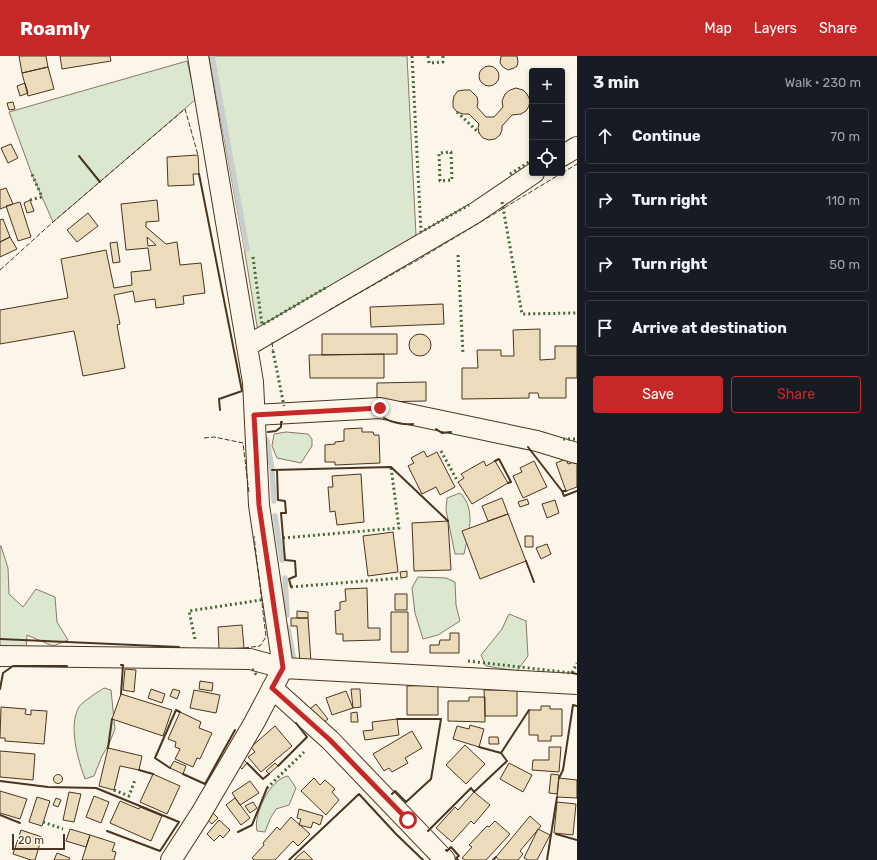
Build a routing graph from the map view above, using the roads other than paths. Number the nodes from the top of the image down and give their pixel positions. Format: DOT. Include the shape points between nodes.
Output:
graph roads {
  1 [pos="198,56"];
  2 [pos="577,147"];
  3 [pos="565,154"];
  4 [pos="530,176"];
  5 [pos="247,346"];
  6 [pos="254,415"];
  7 [pos="576,453"];
  8 [pos="0,656"];
  9 [pos="283,668"];
  10 [pos="577,684"];
  11 [pos="272,688"];
  12 [pos="171,860"];
  13 [pos="445,860"];
  1 -- 5 [label="street"];
  2 -- 3 [label="street"];
  4 -- 5 [label="street" via="475,213"];
  5 -- 6 [label="street" via="253,382"];
  6 -- 7 [label="street" via="380,408 530,440"];
  6 -- 9 [label="street" via="259,505"];
  8 -- 9 [label="street" via="250,659"];
  9 -- 10 [label="street"];
  9 -- 11 [label="street"];
  11 -- 12 [label="street" via="200,815"];
  11 -- 13 [label="street" via="330,740"];
}
